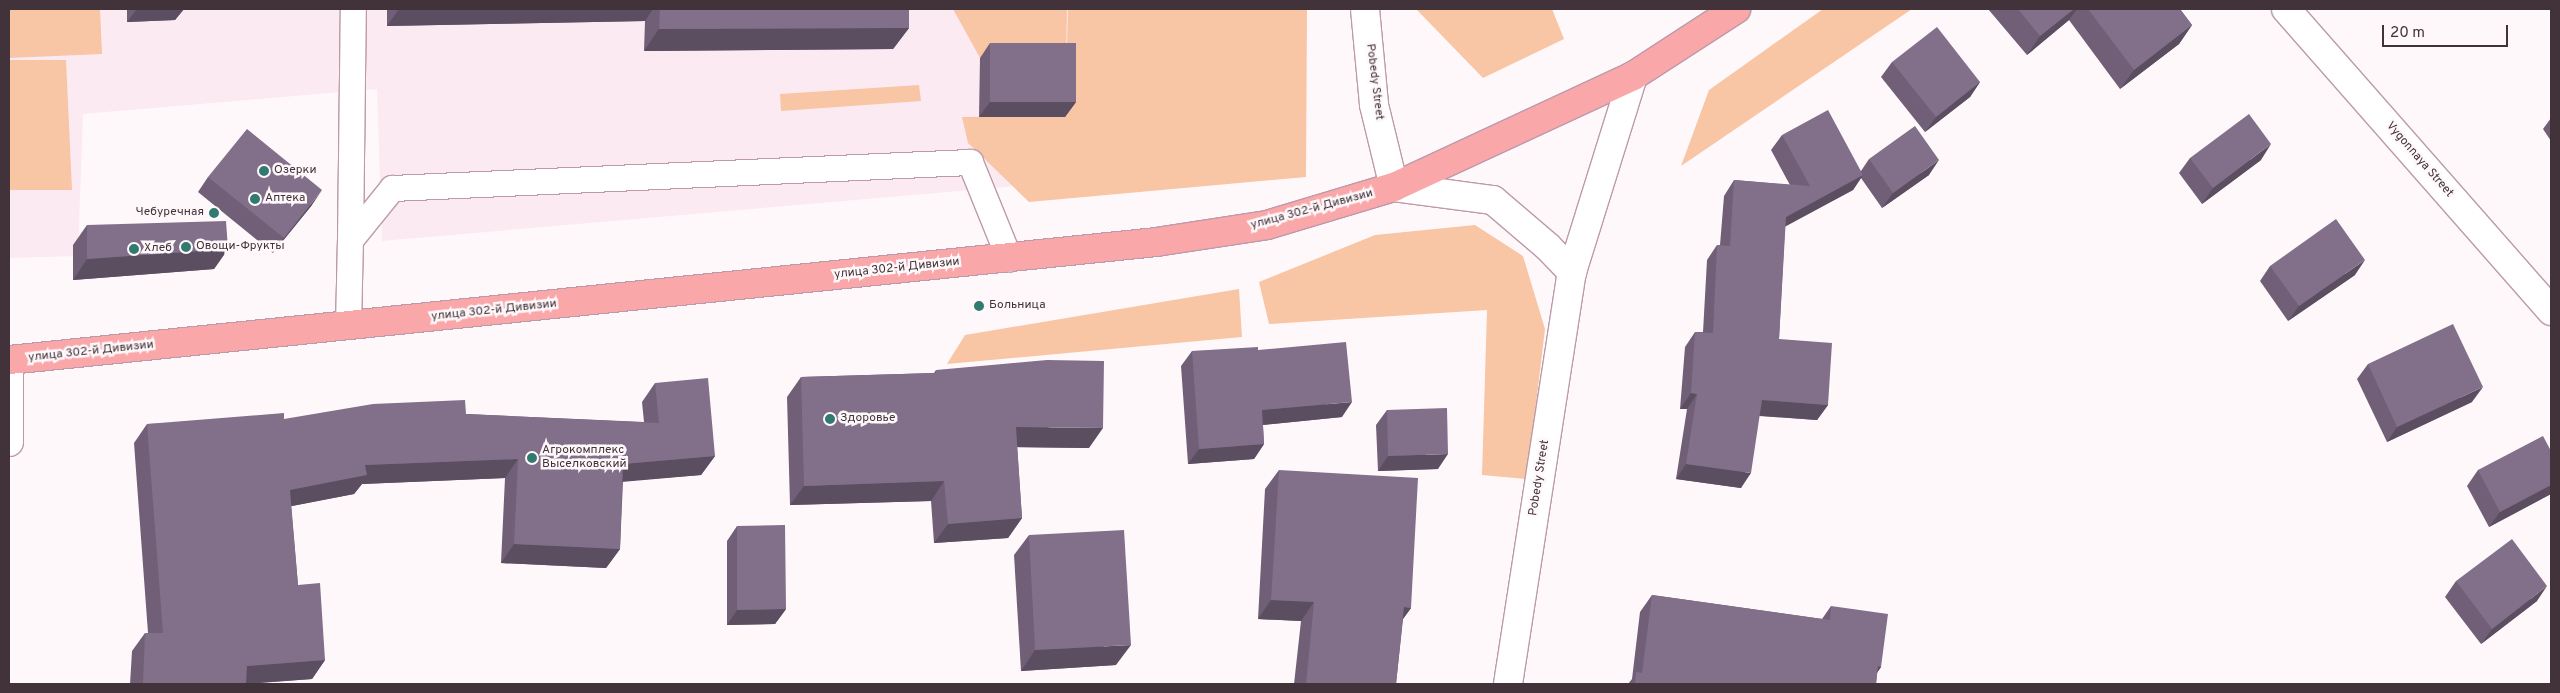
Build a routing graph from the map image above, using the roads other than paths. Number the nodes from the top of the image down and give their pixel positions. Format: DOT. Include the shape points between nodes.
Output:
graph roads {
  1 [pos="353,9"];
  2 [pos="1365,9"];
  3 [pos="1736,9"];
  4 [pos="2286,9"];
  5 [pos="1633,76"];
  6 [pos="1394,187"];
  7 [pos="350,240"];
  8 [pos="1010,258"];
  9 [pos="1572,272"];
  10 [pos="2551,311"];
  11 [pos="348,326"];
  12 [pos="9,360"];
  13 [pos="9,366"];
  14 [pos="9,442"];
  15 [pos="1508,684"];
  1 -- 7 [label="lane"];
  2 -- 6 [label="street, Pobedy Street" via="1374,105"];
  3 -- 5 [label="main road, улица 302-й Дивизии"];
  4 -- 10 [label="street, Vygonnaya Street"];
  5 -- 6 [label="main road, улица 302-й Дивизии"];
  5 -- 9 [label="street, Pobedy Street"];
  6 -- 8 [label="main road, улица 302-й Дивизии" via="1267,225 1156,242"];
  6 -- 9 [label="street" via="1493,200 1548,246"];
  7 -- 8 [label="lane" via="392,188 970,162"];
  7 -- 11 [label="lane"];
  8 -- 11 [label="main road, улица 302-й Дивизии"];
  9 -- 15 [label="street, Pobedy Street"];
  11 -- 12 [label="main road, улица 302-й Дивизии"];
  13 -- 14 [label="street"];
}
